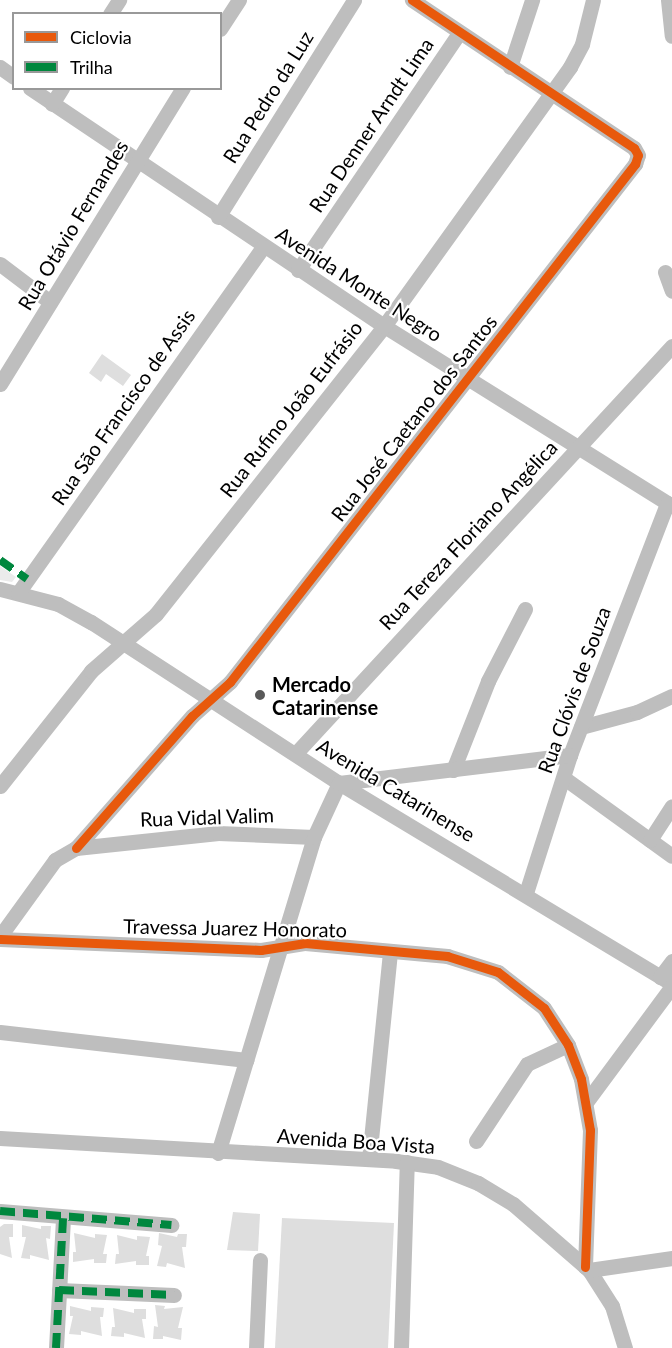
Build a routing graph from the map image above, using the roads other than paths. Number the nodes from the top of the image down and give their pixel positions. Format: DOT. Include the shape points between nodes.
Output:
graph roads {
  1 [pos="239,0"];
  2 [pos="354,0"];
  3 [pos="412,0"];
  4 [pos="532,0"];
  5 [pos="593,0"];
  6 [pos="669,0"];
  7 [pos="222,26"];
  8 [pos="459,33"];
  9 [pos="672,36"];
  10 [pos="510,68"];
  11 [pos="33,90"];
  12 [pos="61,90"];
  13 [pos="182,90"];
  14 [pos="550,94"];
  15 [pos="52,104"];
  16 [pos="136,162"];
  17 [pos="218,217"];
  18 [pos="263,247"];
  19 [pos="0,264"];
  20 [pos="298,270"];
  21 [pos="665,272"];
  22 [pos="672,291"];
  23 [pos="50,302"];
  24 [pos="384,327"];
  25 [pos="672,346"];
  26 [pos="468,379"];
  27 [pos="0,384"];
  28 [pos="577,447"];
  29 [pos="670,504"];
  30 [pos="0,589"];
  31 [pos="18,592"];
  32 [pos="525,609"];
  33 [pos="122,642"];
  34 [pos="672,696"];
  35 [pos="214,700"];
  36 [pos="580,727"];
  37 [pos="296,753"];
  38 [pos="570,755"];
  39 [pos="453,770"];
  40 [pos="564,778"];
  41 [pos="339,783"];
  42 [pos="0,786"];
  43 [pos="672,806"];
  44 [pos="314,837"];
  45 [pos="650,840"];
  46 [pos="76,848"];
  47 [pos="672,856"];
  48 [pos="526,893"];
  49 [pos="0,938"];
  50 [pos="280,947"];
  51 [pos="390,951"];
  52 [pos="672,961"];
  53 [pos="668,982"];
  54 [pos="0,1032"];
  55 [pos="568,1045"];
  56 [pos="246,1060"];
  57 [pos="587,1101"];
  58 [pos="0,1138"];
  59 [pos="476,1141"];
  60 [pos="218,1153"];
  61 [pos="369,1159"];
  62 [pos="407,1162"];
  63 [pos="0,1211"];
  64 [pos="63,1218"];
  65 [pos="171,1225"];
  66 [pos="672,1258"];
  67 [pos="260,1260"];
  68 [pos="587,1269"];
  69 [pos="59,1290"];
  70 [pos="174,1295"];
  71 [pos="56,1348"];
  72 [pos="256,1348"];
  73 [pos="401,1348"];
  74 [pos="625,1348"];
  1 -- 7 [label="street"];
  2 -- 17 [label="street, Rua Pedro da Luz"];
  3 -- 8 [label="street"];
  4 -- 10 [label="street"];
  5 -- 14 [label="street, Rua Rufino João Eufrásio" via="578,55"];
  6 -- 9 [label="street"];
  8 -- 10 [label="street"];
  8 -- 20 [label="street, Rua Denner Arndt Lima"];
  10 -- 14 [label="street"];
  11 -- 15 [label="street, Avenida Monte Negro"];
  12 -- 15 [label="street"];
  13 -- 16 [label="street, Rua Otávio Fernandes"];
  14 -- 24 [label="street, Rua Rufino João Eufrásio"];
  14 -- 26 [label="street, Rua José Caetano dos Santos" via="634,148 638,155"];
  15 -- 16 [label="street, Avenida Monte Negro"];
  16 -- 17 [label="street, Avenida Monte Negro"];
  16 -- 23 [label="street, Rua Otávio Fernandes"];
  17 -- 18 [label="street, Avenida Monte Negro"];
  18 -- 20 [label="street, Avenida Monte Negro"];
  18 -- 31 [label="street, Rua São Francisco de Assis"];
  19 -- 23 [label="street"];
  20 -- 24 [label="street, Avenida Monte Negro"];
  21 -- 22 [label="street"];
  23 -- 27 [label="street, Rua Otávio Fernandes"];
  24 -- 26 [label="street, Avenida Monte Negro"];
  24 -- 33 [label="street, Rua Rufino João Eufrásio" via="156,614"];
  25 -- 28 [label="street, Rua Tereza Floriano Angélica"];
  26 -- 28 [label="street, Avenida Monte Negro"];
  26 -- 35 [label="street, Rua José Caetano dos Santos"];
  28 -- 29 [label="street, Avenida Monte Negro"];
  28 -- 37 [label="street, Rua Tereza Floriano Angélica"];
  29 -- 36 [label="street, Rua Clóvis de Souza"];
  30 -- 31 [label="street, Avenida Catarinense"];
  31 -- 33 [label="street, Avenida Catarinense" via="65,607"];
  32 -- 39 [label="street" via="488,681"];
  33 -- 35 [label="street, Avenida Catarinense"];
  33 -- 42 [label="street, Rua Rufino João Eufrásio" via="92,671"];
  34 -- 36 [label="street" via="621,717"];
  35 -- 37 [label="street, Avenida Catarinense"];
  35 -- 46 [label="street, Rua José Caetano dos Santos" via="192,716"];
  36 -- 38 [label="street, Rua Clóvis de Souza"];
  37 -- 41 [label="street, Avenida Catarinense"];
  38 -- 39 [label="street"];
  38 -- 40 [label="street, Rua Clóvis de Souza"];
  39 -- 41 [label="street"];
  40 -- 45 [label="street"];
  40 -- 48 [label="street, Rua Clóvis de Souza"];
  41 -- 44 [label="street"];
  41 -- 48 [label="street, Avenida Catarinense"];
  43 -- 45 [label="street"];
  44 -- 46 [label="street, Rua Vidal Valim" via="218,833"];
  44 -- 50 [label="street"];
  45 -- 47 [label="street"];
  46 -- 49 [label="street, Rua Vidal Valim" via="55,860"];
  48 -- 53 [label="street, Avenida Catarinense"];
  49 -- 50 [label="street, Travessa Juarez Honorato" via="261,950"];
  50 -- 51 [label="street, Travessa Juarez Honorato" via="304,943"];
  50 -- 56 [label="street"];
  51 -- 55 [label="street, Travessa Juarez Honorato" via="466,960 498,972 544,1008"];
  51 -- 61 [label="street"];
  52 -- 53 [label="street"];
  53 -- 57 [label="street"];
  54 -- 56 [label="street"];
  55 -- 57 [label="street, Travessa Juarez Honorato"];
  55 -- 59 [label="street" via="527,1064"];
  56 -- 60 [label="street"];
  57 -- 68 [label="street, Travessa Juarez Honorato"];
  58 -- 60 [label="street, Avenida Boa Vista"];
  60 -- 61 [label="street, Avenida Boa Vista"];
  61 -- 62 [label="street, Avenida Boa Vista"];
  62 -- 68 [label="street, Avenida Boa Vista" via="448,1170 498,1194"];
  62 -- 73 [label="street"];
  63 -- 64 [label="street"];
  64 -- 65 [label="street"];
  64 -- 69 [label="street"];
  66 -- 68 [label="street"];
  67 -- 72 [label="street"];
  68 -- 74 [label="street, Avenida Boa Vista" via="612,1306"];
  69 -- 70 [label="street"];
  69 -- 71 [label="street"];
}
